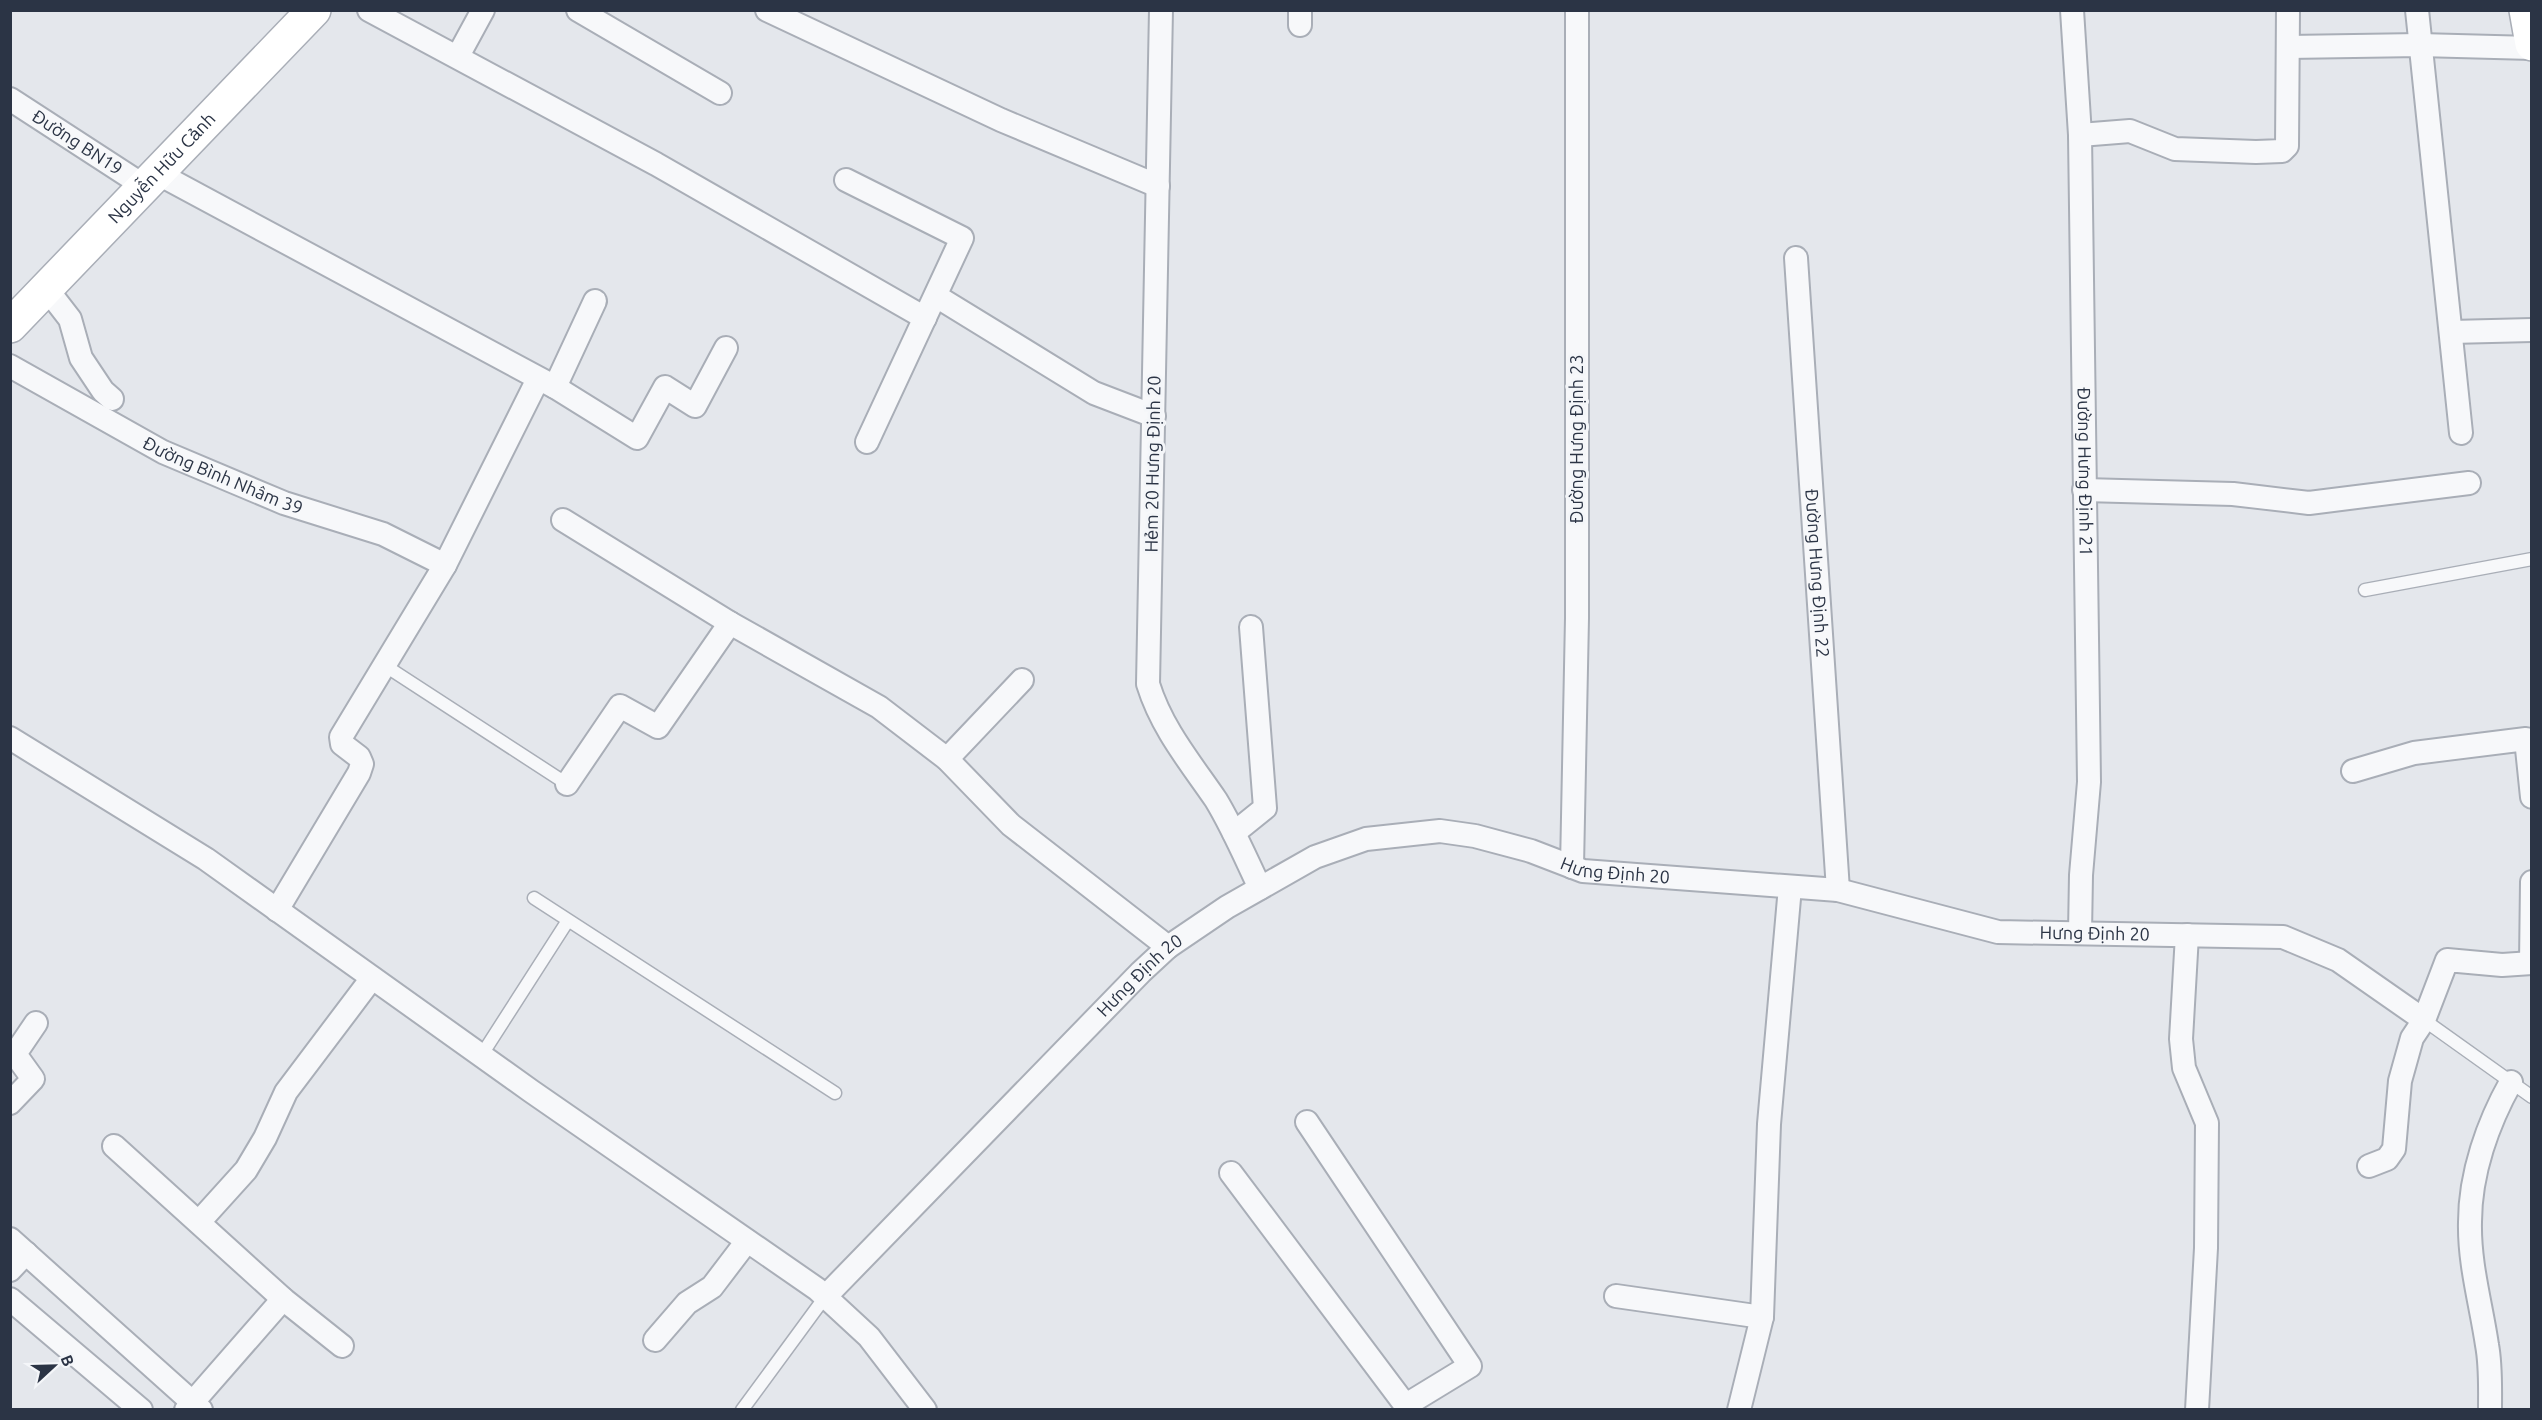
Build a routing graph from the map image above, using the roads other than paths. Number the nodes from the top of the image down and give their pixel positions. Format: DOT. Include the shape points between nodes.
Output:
graph roads {
  1 [pos="314,10"];
  2 [pos="369,10"];
  3 [pos="483,10"];
  4 [pos="578,10"];
  5 [pos="767,10"];
  6 [pos="1161,10"];
  7 [pos="1577,10"];
  8 [pos="2072,10"];
  9 [pos="2288,10"];
  10 [pos="2417,10"];
  11 [pos="2526,10"];
  12 [pos="2420,45"];
  13 [pos="2532,46"];
  14 [pos="2288,47"];
  15 [pos="458,56"];
  16 [pos="720,93"];
  17 [pos="10,99"];
  18 [pos="2080,135"];
  19 [pos="151,179"];
  20 [pos="846,180"];
  21 [pos="1158,186"];
  22 [pos="1796,258"];
  23 [pos="46,288"];
  24 [pos="936,296"];
  25 [pos="596,301"];
  26 [pos="925,318"];
  27 [pos="10,326"];
  28 [pos="2532,330"];
  29 [pos="2451,332"];
  30 [pos="726,348"];
  31 [pos="10,366"];
  32 [pos="547,383"];
  33 [pos="112,399"];
  34 [pos="1154,416"];
  35 [pos="2461,433"];
  36 [pos="867,442"];
  37 [pos="2469,483"];
  38 [pos="2084,489"];
  39 [pos="563,519"];
  40 [pos="2532,558"];
  41 [pos="445,566"];
  42 [pos="2365,590"];
  43 [pos="730,623"];
  44 [pos="1251,627"];
  45 [pos="384,665"];
  46 [pos="1022,680"];
  47 [pos="10,738"];
  48 [pos="2529,738"];
  49 [pos="947,759"];
  50 [pos="2353,771"];
  51 [pos="567,784"];
  52 [pos="2532,797"];
  53 [pos="1234,833"];
  54 [pos="1572,867"];
  55 [pos="2532,882"];
  56 [pos="1790,887"];
  57 [pos="1260,888"];
  58 [pos="1838,890"];
  59 [pos="534,898"];
  60 [pos="277,910"];
  61 [pos="567,922"];
  62 [pos="2080,933"];
  63 [pos="2187,935"];
  64 [pos="1168,947"];
  65 [pos="2531,963"];
  66 [pos="372,978"];
  67 [pos="2424,1020"];
  68 [pos="36,1023"];
  69 [pos="481,1056"];
  70 [pos="2511,1082"];
  71 [pos="836,1093"];
  72 [pos="2532,1097"];
  73 [pos="10,1103"];
  74 [pos="1307,1122"];
  75 [pos="114,1146"];
  76 [pos="2369,1166"];
  77 [pos="1232,1173"];
  78 [pos="199,1222"];
  79 [pos="747,1241"];
  80 [pos="18,1246"];
  81 [pos="10,1270"];
  82 [pos="1616,1296"];
  83 [pos="825,1297"];
  84 [pos="10,1299"];
  85 [pos="283,1299"];
  86 [pos="1762,1317"];
  87 [pos="655,1340"];
  88 [pos="342,1346"];
  89 [pos="193,1407"];
  90 [pos="1408,1408"];
  91 [pos="141,1410"];
  92 [pos="742,1410"];
  93 [pos="925,1410"];
  94 [pos="1739,1410"];
  95 [pos="2196,1410"];
  96 [pos="2490,1410"];
  1 -- 19 [label="street, Nguyễn Hữu Cảnh"];
  2 -- 15 [label="street"];
  3 -- 15 [label="street"];
  4 -- 16 [label="street"];
  5 -- 21 [label="street" via="1001,120"];
  6 -- 21 [label="street, Hẻm 20 Hưng Định 20"];
  7 -- 54 [label="street, Đường Hưng Định 23" via="1577,618"];
  8 -- 18 [label="street, Đường Hưng Định 21"];
  9 -- 14 [label="street"];
  10 -- 12 [label="street"];
  11 -- 13 [label="street"];
  12 -- 13 [label="street"];
  12 -- 14 [label="street"];
  12 -- 29 [label="street"];
  14 -- 18 [label="street" via="2287,146 2282,151 2175,149 2130,130"];
  15 -- 26 [label="street"];
  17 -- 19 [label="street, Đường BN19"];
  18 -- 38 [label="street, Đường Hưng Định 21"];
  19 -- 23 [label="street, Nguyễn Hữu Cảnh"];
  19 -- 32 [label="street, Đường BN19"];
  20 -- 24 [label="street" via="963,238"];
  21 -- 34 [label="street, Hẻm 20 Hưng Định 20"];
  22 -- 58 [label="street, Đường Hưng Định 22"];
  23 -- 27 [label="street, Nguyễn Hữu Cảnh"];
  23 -- 33 [label="street" via="70,319 81,358"];
  24 -- 26 [label="street"];
  24 -- 34 [label="street" via="1094,393"];
  25 -- 32 [label="street"];
  26 -- 36 [label="street"];
  28 -- 29 [label="street"];
  29 -- 35 [label="street"];
  30 -- 32 [label="street, Đường BN19" via="695,406 665,387 637,438"];
  31 -- 41 [label="street, Đường Bình Nhâm 39" via="164,452 272,499 384,534"];
  32 -- 41 [label="street"];
  34 -- 53 [label="street, Hẻm 20 Hưng Định 20" via="1148,684 1170,737"];
  37 -- 38 [label="street" via="2310,503 2233,494"];
  38 -- 62 [label="street, Đường Hưng Định 21" via="2089,782"];
  39 -- 43 [label="street"];
  40 -- 42 [label="lane"];
  41 -- 45 [label="street"];
  43 -- 49 [label="street" via="879,707"];
  43 -- 51 [label="street" via="658,727 620,706"];
  44 -- 53 [label="street" via="1265,808"];
  45 -- 51 [label="lane"];
  45 -- 60 [label="street" via="341,736 342,744 362,764 359,772"];
  46 -- 49 [label="street"];
  47 -- 60 [label="street" via="206,860"];
  48 -- 50 [label="street" via="2414,753"];
  48 -- 52 [label="street"];
  49 -- 64 [label="street" via="1011,825"];
  53 -- 57 [label="street, Hẻm 20 Hưng Định 20"];
  54 -- 56 [label="street, Hưng Định 20" via="1582,871"];
  54 -- 57 [label="street, Hưng Định 20" via="1531,851 1440,831 1366,839 1315,857"];
  55 -- 65 [label="street"];
  56 -- 58 [label="street, Hưng Định 20"];
  56 -- 86 [label="street" via="1768,1124"];
  57 -- 64 [label="street, Hưng Định 20"];
  58 -- 62 [label="street, Hưng Định 20" via="1998,932"];
  59 -- 61 [label="lane"];
  60 -- 66 [label="street"];
  61 -- 69 [label="lane"];
  61 -- 71 [label="lane"];
  62 -- 63 [label="street, Hưng Định 20"];
  63 -- 67 [label="street, Hưng Định 20" via="2283,937 2338,960"];
  63 -- 95 [label="street" via="2181,1039 2184,1068 2207,1124 2206,1248"];
  64 -- 83 [label="street, Hưng Định 20"];
  65 -- 67 [label="street" via="2502,965 2447,960"];
  66 -- 69 [label="street"];
  66 -- 78 [label="street" via="286,1092 246,1170"];
  67 -- 70 [label="lane, Hưng Định 20"];
  67 -- 76 [label="street" via="2412,1038 2400,1081 2394,1149 2387,1159"];
  68 -- 73 [label="street" via="15,1054 33,1079"];
  69 -- 79 [label="street"];
  70 -- 72 [label="lane, Hưng Định 20"];
  70 -- 96 [label="street" via="2487,1136 2471,1204 2472,1259 2490,1371"];
  74 -- 90 [label="street" via="1470,1366"];
  75 -- 78 [label="street"];
  77 -- 90 [label="street"];
  78 -- 85 [label="street"];
  79 -- 83 [label="street"];
  79 -- 87 [label="street" via="712,1287 687,1303"];
  80 -- 81 [label="street"];
  80 -- 89 [label="street"];
  82 -- 86 [label="street"];
  83 -- 92 [label="lane"];
  83 -- 93 [label="street" via="869,1337"];
  84 -- 91 [label="street"];
  85 -- 88 [label="street"];
  85 -- 89 [label="street"];
  86 -- 94 [label="street"];
}
